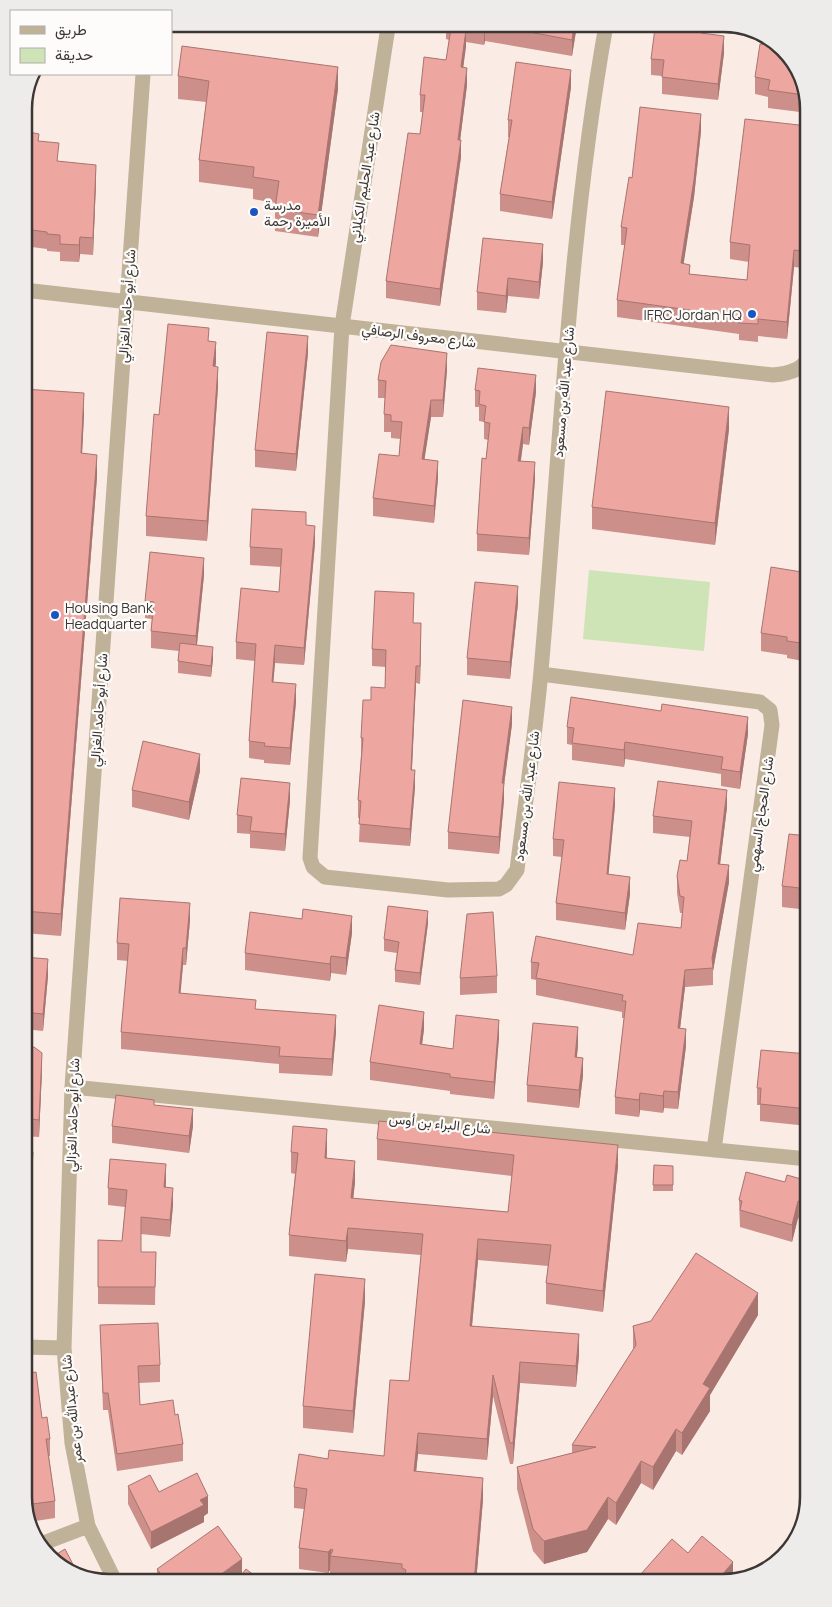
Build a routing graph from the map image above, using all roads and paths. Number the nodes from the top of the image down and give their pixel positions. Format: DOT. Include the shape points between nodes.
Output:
graph roads {
  1 [pos="387,33"];
  2 [pos="605,33"];
  3 [pos="143,75"];
  4 [pos="33,291"];
  5 [pos="126,301"];
  6 [pos="342,326"];
  7 [pos="566,353"];
  8 [pos="800,366"];
  9 [pos="541,674"];
  10 [pos="72,1087"];
  11 [pos="714,1150"];
  12 [pos="800,1158"];
  13 [pos="33,1347"];
  14 [pos="64,1348"];
  15 [pos="88,1526"];
  16 [pos="47,1542"];
  17 [pos="112,1574"];
  1 -- 6 [label="street, شارع عبد الحليم الكيلاني"];
  2 -- 7 [label="street, شارع عبد الله بن مسعود" via="593,99"];
  3 -- 5 [label="street, شارع أبو حامد الغزالي"];
  4 -- 5 [label="street, شارع معروف الرصافي"];
  5 -- 6 [label="street, شارع معروف الرصافي"];
  5 -- 10 [label="street, شارع أبو حامد الغزالي"];
  6 -- 7 [label="street, شارع معروف الرصافي"];
  6 -- 9 [label="street, شارع عبد الله بن مسعود" via="310,847 313,868 325,877 406,887 490,890 506,885 517,870"];
  7 -- 8 [label="street, شارع معروف الرصافي" via="773,375 791,373"];
  7 -- 9 [label="street, شارع عبد الله بن مسعود"];
  9 -- 11 [label="street, شارع الحجاج السهمي" via="760,702 770,710 772,725"];
  10 -- 11 [label="street, شارع البراء بن أوس"];
  10 -- 14 [label="street, شارع أبو حامد الغزالي"];
  11 -- 12 [label="street, شارع البراء بن أوس"];
  13 -- 14 [label="street"];
  14 -- 15 [label="street, شارع عبدالله بن عمر" via="72,1442"];
  15 -- 16 [label="street"];
  15 -- 17 [label="street, شارع عبدالله بن عمر"];
}
